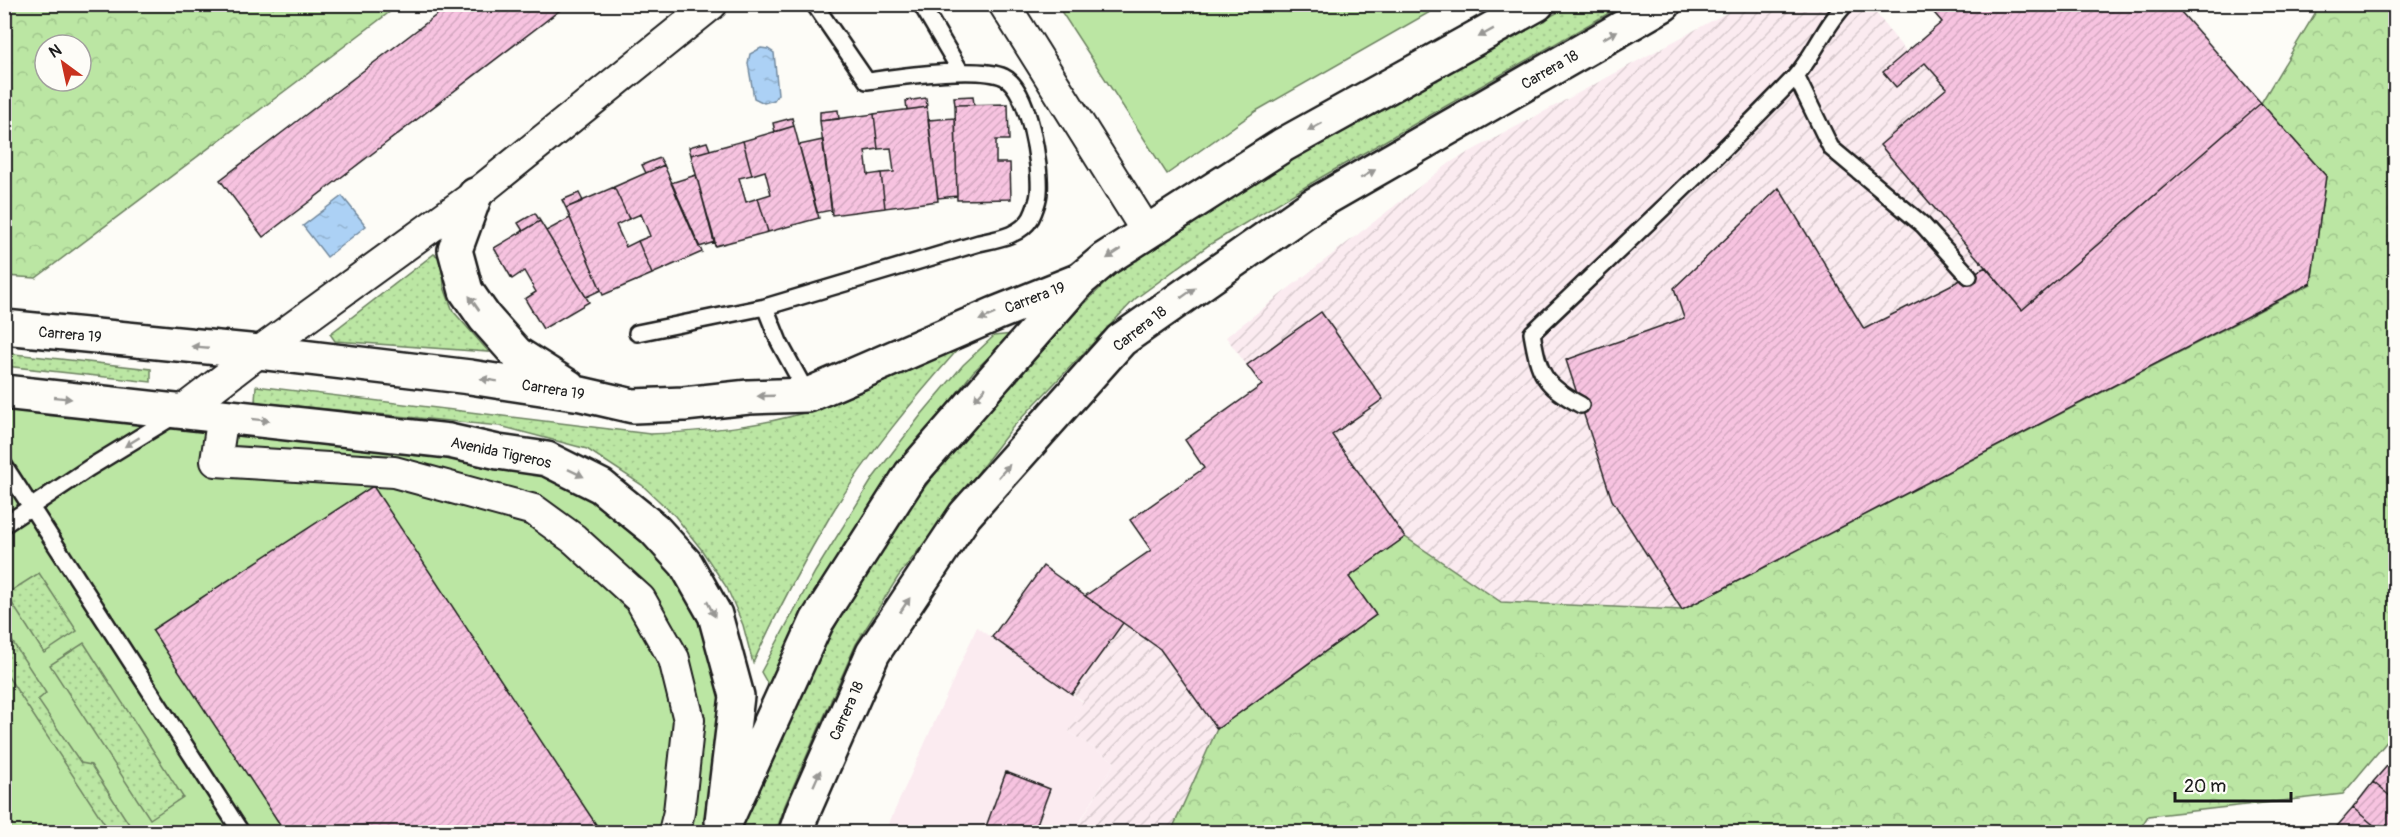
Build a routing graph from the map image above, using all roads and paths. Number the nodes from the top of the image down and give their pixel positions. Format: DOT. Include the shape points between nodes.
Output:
graph roads {
  1 [pos="712,4"];
  2 [pos="814,4"];
  3 [pos="921,4"];
  4 [pos="1004,4"];
  5 [pos="1537,4"];
  6 [pos="1664,4"];
  7 [pos="1846,4"];
  8 [pos="961,72"];
  9 [pos="1796,76"];
  10 [pos="475,195"];
  11 [pos="1147,232"];
  12 [pos="1969,276"];
  13 [pos="1080,280"];
  14 [pos="765,308"];
  15 [pos="4,327"];
  16 [pos="637,333"];
  17 [pos="259,352"];
  18 [pos="4,392"];
  19 [pos="581,394"];
  20 [pos="808,394"];
  21 [pos="1581,405"];
  22 [pos="182,411"];
  23 [pos="223,415"];
  24 [pos="4,465"];
  25 [pos="32,506"];
  26 [pos="4,525"];
  27 [pos="721,831"];
  28 [pos="241,832"];
  29 [pos="674,832"];
  30 [pos="796,832"];
  1 -- 10 [label="street"];
  2 -- 8 [label="lane" via="867,81"];
  3 -- 8 [label="lane"];
  4 -- 11 [label="street"];
  5 -- 11 [label="main road, one-way" via="1283,145"];
  30 -- 6 [label="main road, Carrera 18, one-way" via="873,653 965,515 1121,340 1312,206"];
  7 -- 9 [label="lane" via="1834,16"];
  8 -- 14 [label="lane" via="1006,78 1017,90 1028,115 1036,154 1039,193 1031,218 1020,230 999,239"];
  9 -- 12 [label="lane" via="1831,148 1923,225"];
  9 -- 21 [label="lane" via="1532,333 1537,365 1556,392"];
  10 -- 17 [label="street"];
  19 -- 10 [label="main road, one-way" via="517,354 466,291 455,250"];
  11 -- 13 [label="main road, one-way"];
  13 -- 20 [label="main road, Carrera 19, one-way"];
  13 -- 27 [label="main road, one-way" via="911,474 817,621"];
  14 -- 16 [label="lane"];
  14 -- 20 [label="lane"];
  17 -- 15 [label="main road, Carrera 19, one-way"];
  19 -- 17 [label="main road, Carrera 19, one-way"];
  17 -- 22 [label="street"];
  18 -- 22 [label="main road, Avenida Tigreros, one-way"];
  20 -- 19 [label="main road, Carrera 19, one-way" via="633,406"];
  22 -- 23 [label="main road, Avenida Tigreros"];
  22 -- 25 [label="lane, one-way"];
  23 -- 27 [label="main road, Avenida Tigreros, one-way" via="449,441 547,459 600,486 654,529 686,564 714,615 737,696"];
  23 -- 29 [label="street" via="216,461 394,472 534,510 574,539 640,599 675,659 689,720"];
  24 -- 25 [label="lane"];
  25 -- 26 [label="lane"];
  25 -- 28 [label="lane"];
}
